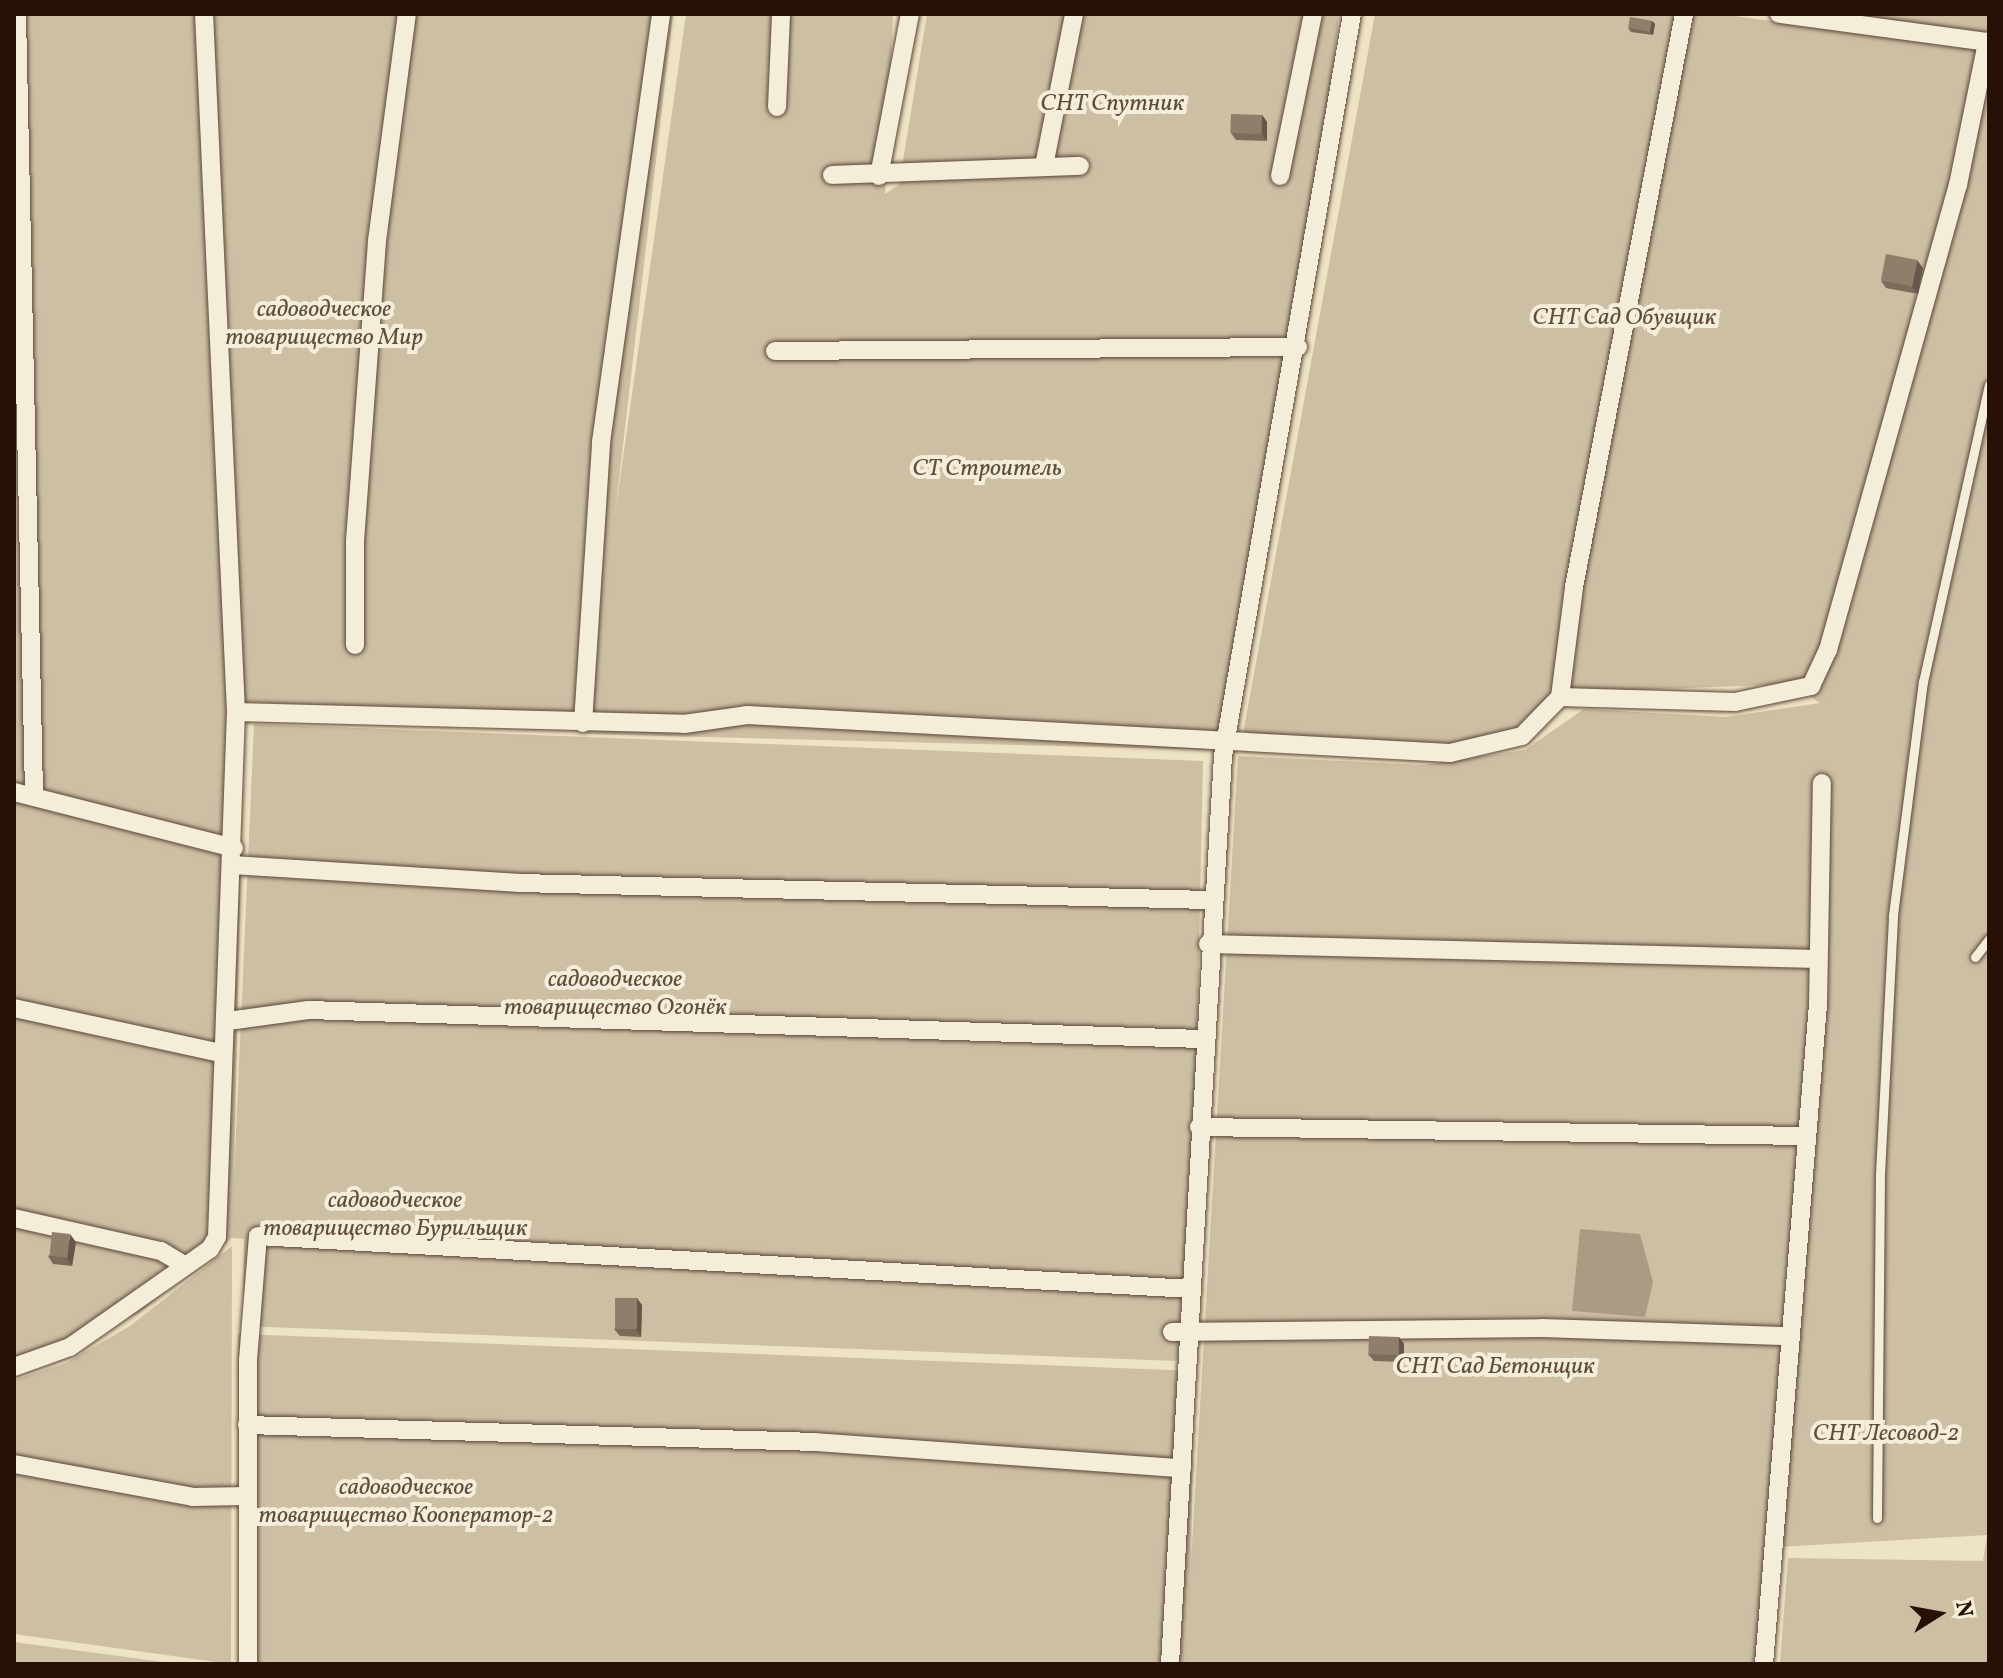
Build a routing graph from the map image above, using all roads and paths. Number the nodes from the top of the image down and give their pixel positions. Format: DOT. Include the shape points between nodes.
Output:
graph roads {
  1 [pos="17,14"];
  2 [pos="204,14"];
  3 [pos="407,14"];
  4 [pos="661,14"];
  5 [pos="781,14"];
  6 [pos="910,14"];
  7 [pos="1074,14"];
  8 [pos="1313,14"];
  9 [pos="1352,14"];
  10 [pos="1684,14"];
  11 [pos="1779,14"];
  12 [pos="777,107"];
  13 [pos="1044,166"];
  14 [pos="1080,166"];
  15 [pos="832,175"];
  16 [pos="879,176"];
  17 [pos="1280,176"];
  18 [pos="1298,347"];
  19 [pos="775,351"];
  20 [pos="1989,385"];
  21 [pos="355,645"];
  22 [pos="1560,697"];
  23 [pos="236,712"];
  24 [pos="583,723"];
  25 [pos="1225,743"];
  26 [pos="1822,783"];
  27 [pos="14,792"];
  28 [pos="34,796"];
  29 [pos="234,857"];
  30 [pos="1210,900"];
  31 [pos="1989,939"];
  32 [pos="1208,944"];
  33 [pos="1975,957"];
  34 [pos="1818,959"];
  35 [pos="14,1008"];
  36 [pos="228,1021"];
  37 [pos="1203,1039"];
  38 [pos="221,1053"];
  39 [pos="1199,1127"];
  40 [pos="1806,1136"];
  41 [pos="14,1218"];
  42 [pos="181,1263"];
  43 [pos="1191,1289"];
  44 [pos="1180,1332"];
  45 [pos="1789,1336"];
  46 [pos="14,1367"];
  47 [pos="247,1425"];
  48 [pos="14,1464"];
  49 [pos="1182,1468"];
  50 [pos="245,1496"];
  51 [pos="1877,1518"];
  52 [pos="248,1664"];
  53 [pos="1170,1664"];
  54 [pos="1764,1664"];
  1 -- 28 [label="street"];
  2 -- 23 [label="street"];
  3 -- 21 [label="street" via="377,241 355,541"];
  4 -- 24 [label="street" via="601,442"];
  5 -- 12 [label="street"];
  6 -- 16 [label="street"];
  7 -- 13 [label="street"];
  8 -- 17 [label="street"];
  9 -- 18 [label="street"];
  10 -- 22 [label="street" via="1577,572"];
  11 -- 22 [label="street" via="1987,42 1958,185 1828,650 1811,686 1735,702"];
  13 -- 14 [label="street"];
  13 -- 16 [label="street"];
  15 -- 16 [label="street"];
  18 -- 19 [label="street"];
  18 -- 25 [label="street"];
  20 -- 51 [label="lane" via="1923,682 1893,915 1880,1174"];
  22 -- 25 [label="street" via="1522,736 1450,753"];
  23 -- 24 [label="street"];
  23 -- 29 [label="street"];
  24 -- 25 [label="street" via="747,715"];
  25 -- 30 [label="street"];
  26 -- 34 [label="street"];
  27 -- 28 [label="street"];
  28 -- 29 [label="street"];
  29 -- 30 [label="street" via="519,883"];
  29 -- 36 [label="street"];
  30 -- 32 [label="street"];
  31 -- 33 [label="lane"];
  32 -- 34 [label="street"];
  32 -- 37 [label="street"];
  34 -- 40 [label="street"];
  35 -- 38 [label="street"];
  36 -- 37 [label="street" via="308,1010"];
  36 -- 38 [label="street"];
  37 -- 39 [label="street"];
  38 -- 42 [label="street" via="217,1237 210,1249"];
  39 -- 40 [label="street"];
  39 -- 43 [label="street"];
  40 -- 45 [label="street"];
  41 -- 42 [label="street" via="161,1251"];
  42 -- 46 [label="street" via="154,1291 70,1347"];
  43 -- 44 [label="street"];
  43 -- 47 [label="street" via="258,1236"];
  44 -- 45 [label="street" via="1542,1328"];
  44 -- 49 [label="street"];
  45 -- 54 [label="street"];
  47 -- 49 [label="street" via="815,1442"];
  47 -- 50 [label="street"];
  48 -- 50 [label="street" via="193,1497"];
  49 -- 53 [label="street"];
  50 -- 52 [label="street"];
}
